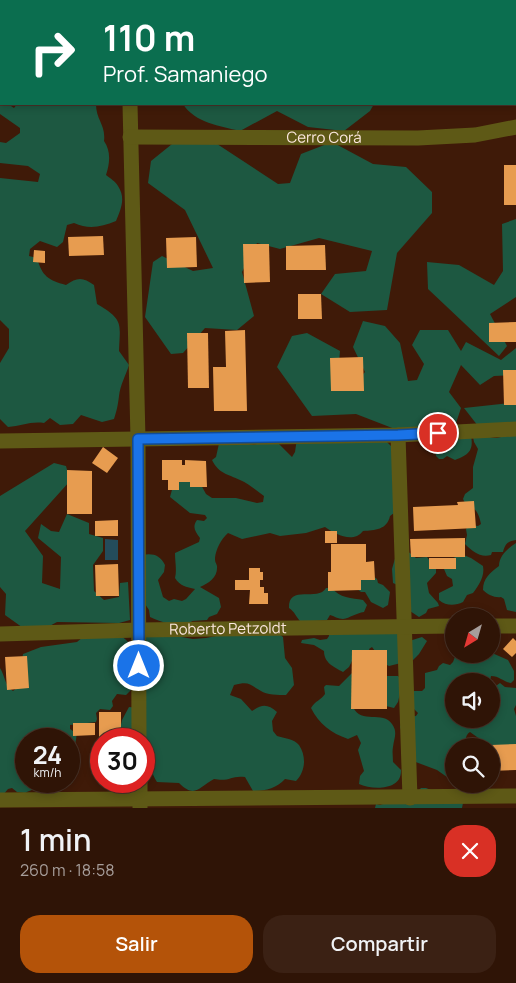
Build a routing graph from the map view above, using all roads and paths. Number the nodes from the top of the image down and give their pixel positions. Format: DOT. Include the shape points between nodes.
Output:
graph roads {
  1 [pos="130,105"];
  2 [pos="516,128"];
  3 [pos="130,138"];
  4 [pos="516,429"];
  5 [pos="398,435"];
  6 [pos="138,439"];
  7 [pos="0,441"];
  8 [pos="445,626"];
  9 [pos="500,626"];
  10 [pos="516,626"];
  11 [pos="405,627"];
  12 [pos="139,630"];
  13 [pos="0,634"];
  14 [pos="139,728"];
  15 [pos="516,796"];
  16 [pos="410,798"];
  17 [pos="0,800"];
  18 [pos="140,803"];
  19 [pos="368,803"];
  1 -- 3 [label="street"];
  2 -- 3 [label="street, Cerro Corá" via="475,135 418,138"];
  3 -- 6 [label="street"];
  4 -- 5 [label="street"];
  5 -- 6 [label="street"];
  5 -- 11 [label="street"];
  6 -- 7 [label="street"];
  6 -- 12 [label="street"];
  8 -- 11 [label="street, Roberto Petzoldt"];
  9 -- 10 [label="street"];
  11 -- 12 [label="street, Roberto Petzoldt"];
  11 -- 16 [label="street"];
  12 -- 13 [label="street, Roberto Petzoldt"];
  12 -- 14 [label="street"];
  15 -- 16 [label="street"];
  16 -- 19 [label="street"];
  17 -- 18 [label="street"];
  18 -- 19 [label="street"];
}
